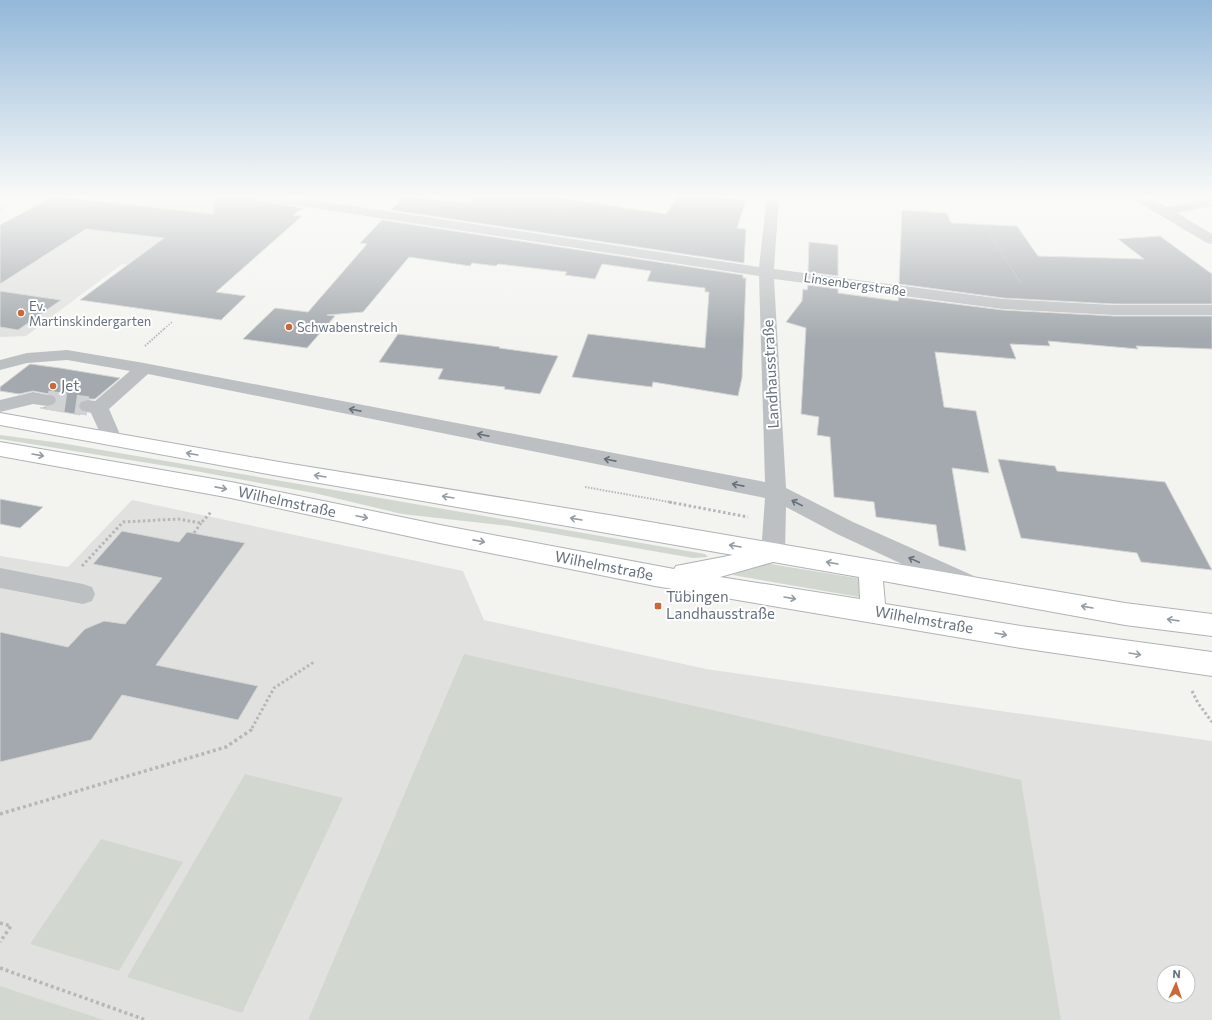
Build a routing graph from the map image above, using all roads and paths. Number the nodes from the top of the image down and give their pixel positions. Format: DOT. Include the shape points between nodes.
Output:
graph roads {
  1 [pos="576,244"];
  2 [pos="769,244"];
  3 [pos="996,244"];
  4 [pos="592,246"];
  5 [pos="766,273"];
  6 [pos="1017,284"];
  7 [pos="1212,310"];
  8 [pos="172,322"];
  9 [pos="0,365"];
  10 [pos="123,365"];
  11 [pos="144,368"];
  12 [pos="47,400"];
  13 [pos="0,406"];
  14 [pos="0,419"];
  15 [pos="112,439"];
  16 [pos="0,449"];
  17 [pos="585,487"];
  18 [pos="231,490"];
  19 [pos="776,492"];
  20 [pos="201,523"];
  21 [pos="775,523"];
  22 [pos="194,533"];
  23 [pos="774,552"];
  24 [pos="85,563"];
  25 [pos="870,569"];
  26 [pos="655,576"];
  27 [pos="0,578"];
  28 [pos="975,588"];
  29 [pos="83,594"];
  30 [pos="873,611"];
  31 [pos="1212,625"];
  32 [pos="314,662"];
  33 [pos="1212,664"];
  34 [pos="1198,703"];
  35 [pos="1212,722"];
  36 [pos="0,814"];
  37 [pos="0,923"];
  38 [pos="0,942"];
  39 [pos="0,968"];
  40 [pos="146,1020"];
  1 -- 4 [label="street, Linsenbergstraße"];
  2 -- 5 [label="street, Landhausstraße"];
  3 -- 6 [label="path" via="1021,284"];
  4 -- 5 [label="street, Linsenbergstraße"];
  5 -- 7 [label="street, Linsenbergstraße" via="1003,304 1114,310"];
  5 -- 19 [label="street, Landhausstraße"];
  8 -- 10 [label="path"];
  9 -- 10 [label="street, Wilhelmstraße" via="27,358 67,355"];
  10 -- 11 [label="street, Wilhelmstraße"];
  11 -- 15 [label="street" via="93,407"];
  19 -- 11 [label="street, Wilhelmstraße, one-way"];
  12 -- 13 [label="street" via="33,398"];
  14 -- 15 [label="main road, Wilhelmstraße"];
  23 -- 15 [label="main road, Wilhelmstraße, one-way"];
  16 -- 18 [label="main road, Wilhelmstraße, one-way"];
  17 -- 21 [label="path" via="718,510"];
  18 -- 20 [label="path"];
  18 -- 26 [label="main road, Wilhelmstraße, one-way"];
  19 -- 21 [label="street, Landhausstraße"];
  28 -- 19 [label="street, Wilhelmstraße, one-way" via="845,528"];
  20 -- 22 [label="path"];
  20 -- 24 [label="path" via="178,519 124,522"];
  21 -- 23 [label="street, Landhausstraße"];
  25 -- 23 [label="main road, Wilhelmstraße, one-way"];
  23 -- 26 [label="main road" via="731,566"];
  25 -- 28 [label="main road, Wilhelmstraße"];
  25 -- 30 [label="main road"];
  26 -- 30 [label="main road, Wilhelmstraße, one-way"];
  27 -- 29 [label="street"];
  31 -- 28 [label="main road, Wilhelmstraße, one-way" via="1125,614"];
  30 -- 33 [label="main road, Wilhelmstraße, one-way" via="1021,637"];
  32 -- 36 [label="path" via="274,688 251,730 226,747"];
  34 -- 35 [label="path"];
  37 -- 38 [label="path" via="11,926"];
  39 -- 40 [label="path"];
}
